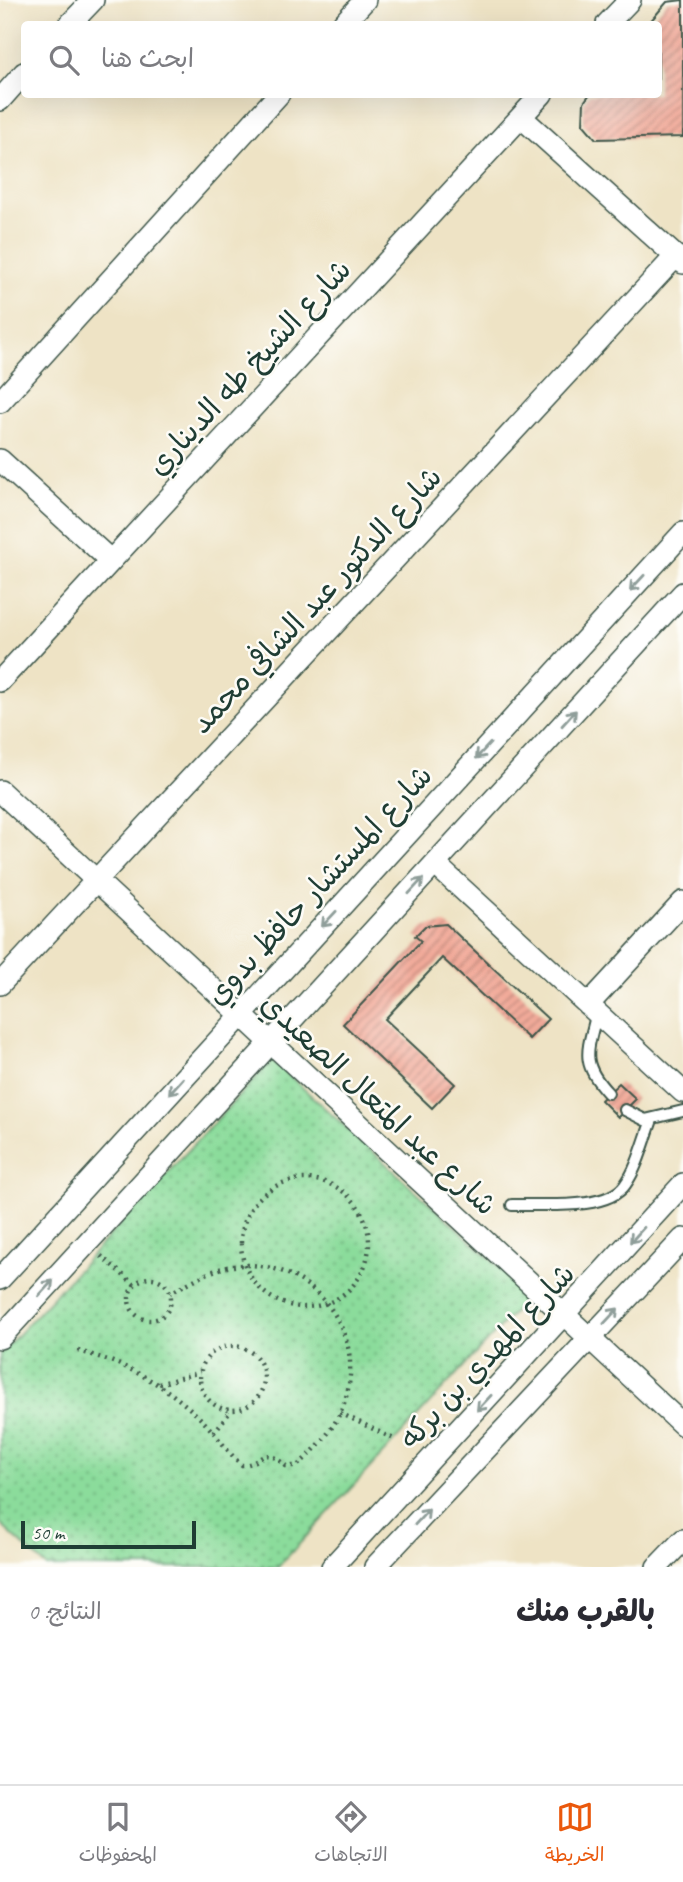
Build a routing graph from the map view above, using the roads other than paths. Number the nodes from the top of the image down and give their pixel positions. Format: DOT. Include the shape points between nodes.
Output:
graph roads {
  1 [pos="93,0"];
  2 [pos="365,0"];
  3 [pos="629,0"];
  4 [pos="73,21"];
  5 [pos="346,21"];
  6 [pos="610,21"];
  7 [pos="21,77"];
  8 [pos="275,98"];
  9 [pos="539,98"];
  10 [pos="0,100"];
  11 [pos="522,117"];
  12 [pos="679,259"];
  13 [pos="0,402"];
  14 [pos="0,460"];
  15 [pos="683,533"];
  16 [pos="111,561"];
  17 [pos="683,593"];
  18 [pos="0,681"];
  19 [pos="0,791"];
  20 [pos="436,865"];
  21 [pos="96,880"];
  22 [pos="683,902"];
  23 [pos="0,984"];
  24 [pos="593,1009"];
  25 [pos="241,1015"];
  26 [pos="272,1043"];
  27 [pos="683,1092"];
  28 [pos="608,1093"];
  29 [pos="625,1110"];
  30 [pos="683,1111"];
  31 [pos="652,1120"];
  32 [pos="683,1184"];
  33 [pos="512,1205"];
  34 [pos="683,1239"];
  35 [pos="0,1279"];
  36 [pos="564,1317"];
  37 [pos="0,1338"];
  38 [pos="590,1340"];
  39 [pos="683,1425"];
  40 [pos="683,1540"];
  41 [pos="332,1567"];
  42 [pos="375,1567"];
  43 [pos="657,1567"];
  1 -- 4 [label="street"];
  2 -- 5 [label="street"];
  3 -- 6 [label="street"];
  7 -- 10 [label="street"];
  8 -- 13 [label="street"];
  9 -- 11 [label="street, شارع الشيخ طه الديناري"];
  11 -- 12 [label="street"];
  11 -- 16 [label="street, شارع الشيخ طه الديناري"];
  12 -- 21 [label="street, شارع الدكتور عبد الشافي محمد"];
  14 -- 16 [label="street"];
  15 -- 25 [label="street, شارع المستشار حافظ بدوي, one-way"];
  16 -- 18 [label="street, شارع الشيخ طه الديناري"];
  20 -- 17 [label="street, one-way"];
  19 -- 21 [label="street, شارع عبد المتعال الصعيدي"];
  20 -- 24 [label="street"];
  26 -- 20 [label="street, one-way"];
  21 -- 23 [label="street, شارع الدكتور عبد الشافي محمد"];
  21 -- 25 [label="street, شارع عبد المتعال الصعيدي"];
  22 -- 24 [label="street"];
  24 -- 27 [label="street"];
  24 -- 28 [label="lane" via="588,1066"];
  25 -- 26 [label="street, شارع عبد المتعال الصعيدي"];
  25 -- 35 [label="street, شارع المستشار حافظ بدوي, one-way"];
  26 -- 36 [label="street, شارع عبد المتعال الصعيدي"];
  37 -- 26 [label="street, one-way"];
  29 -- 31 [label="lane" via="637,1119"];
  30 -- 31 [label="lane"];
  31 -- 33 [label="lane" via="629,1178 611,1198"];
  32 -- 36 [label="street, شارع المهدي بن بركه, one-way"];
  38 -- 34 [label="street, one-way"];
  36 -- 38 [label="street, شارع عبد المتعال الصعيدي"];
  36 -- 41 [label="street, شارع المهدي بن بركه, one-way"];
  38 -- 39 [label="street, شارع عبد المتعال الصعيدي"];
  42 -- 38 [label="street, one-way"];
  40 -- 43 [label="street"];
}
